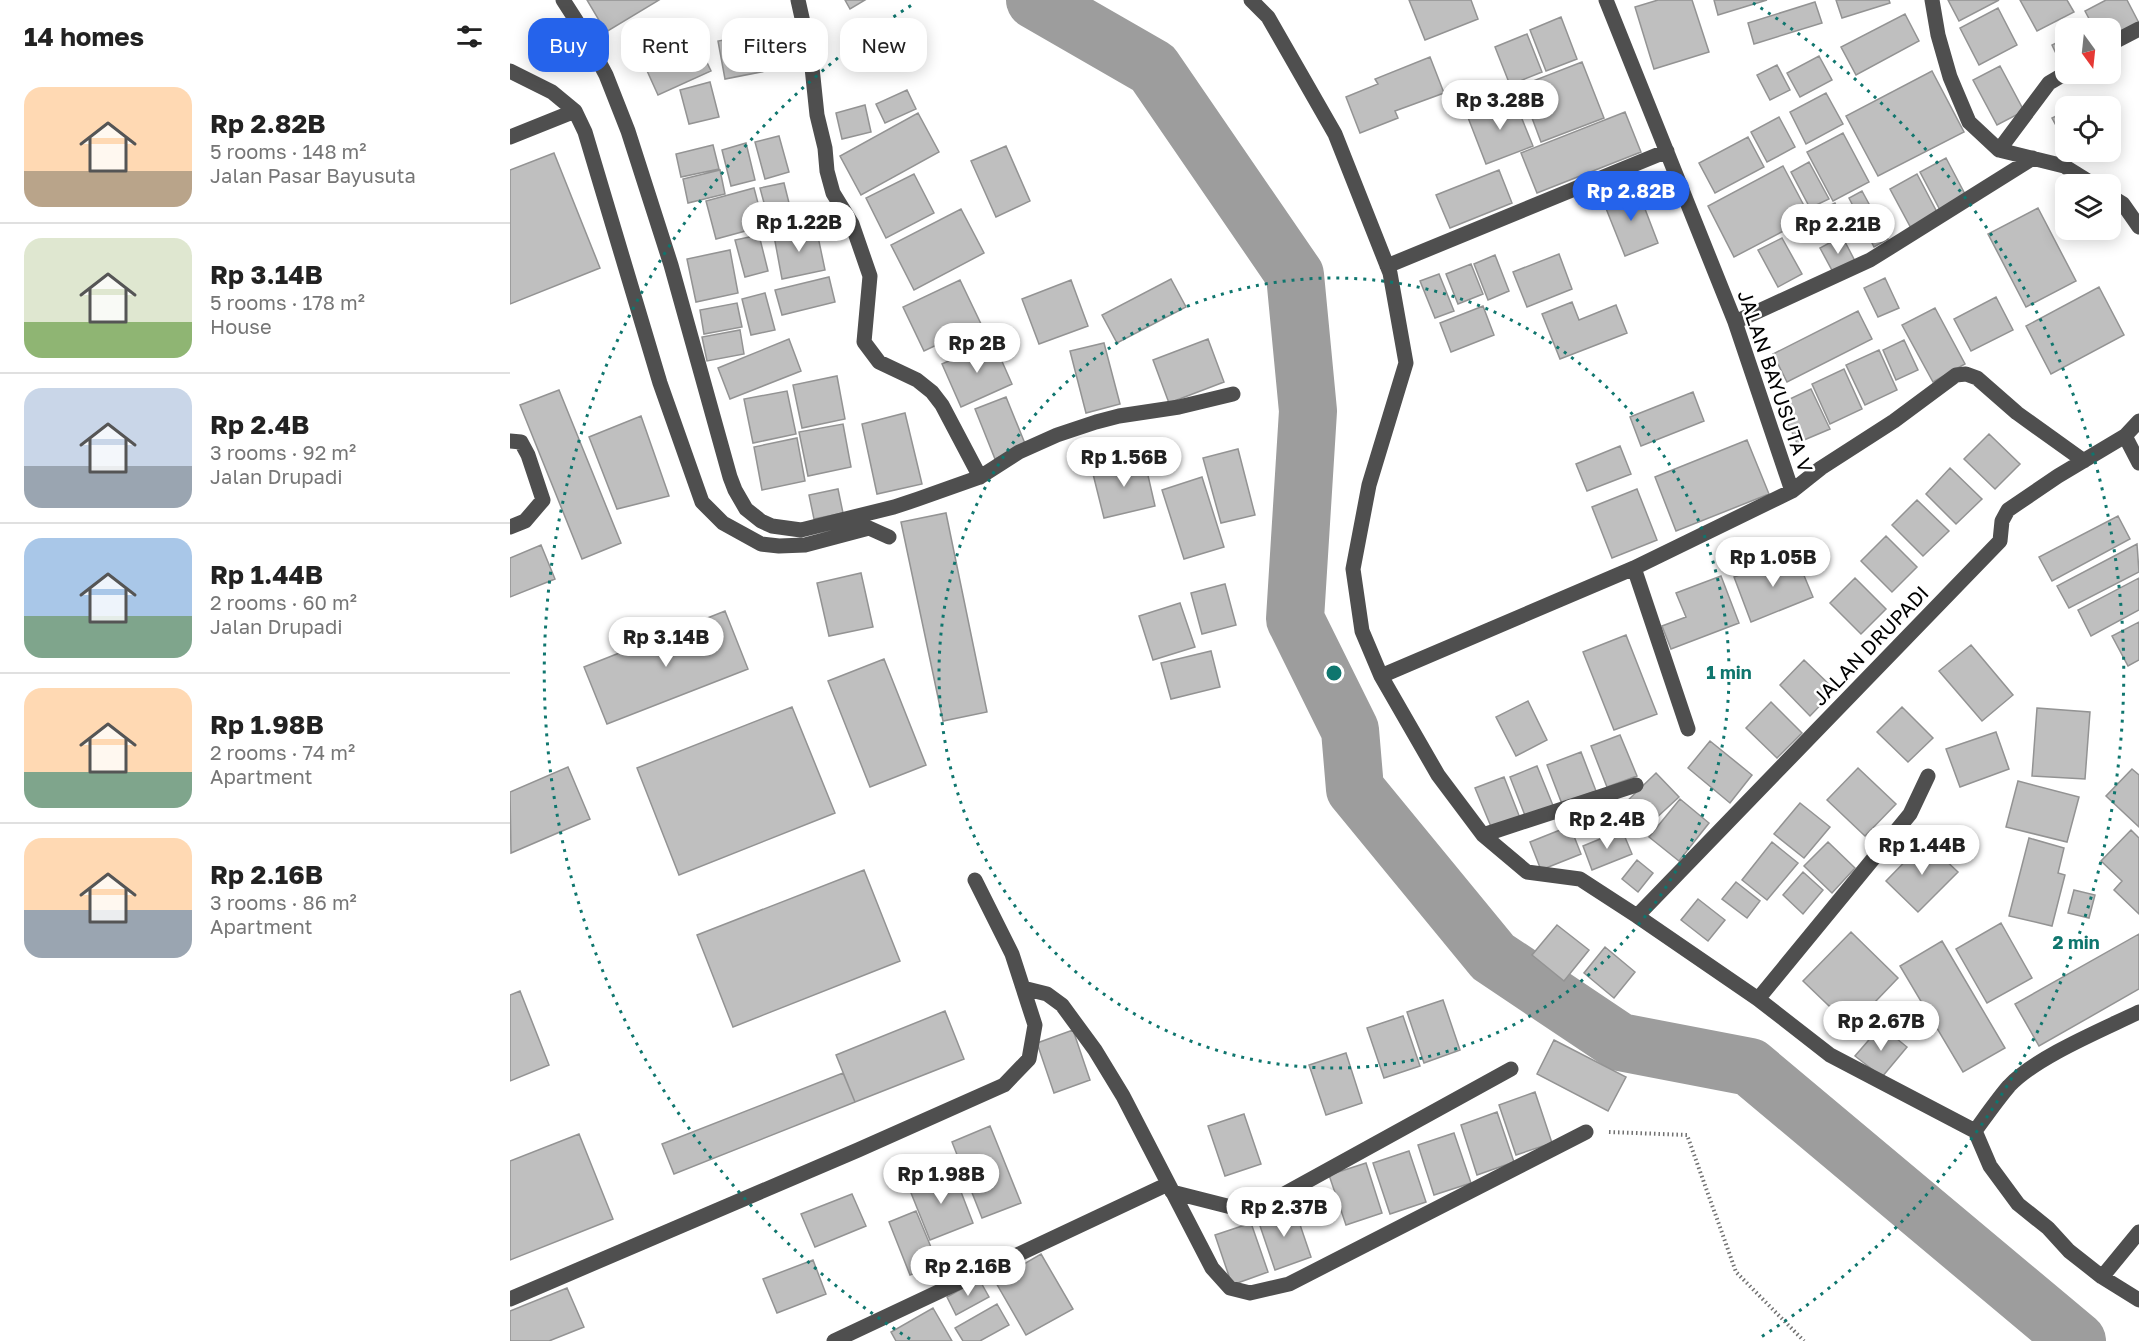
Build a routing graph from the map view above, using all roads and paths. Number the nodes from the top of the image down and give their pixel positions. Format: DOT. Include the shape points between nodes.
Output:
graph roads {
  1 [pos="563,0"];
  2 [pos="798,0"];
  3 [pos="1251,0"];
  4 [pos="1606,0"];
  5 [pos="1932,0"];
  6 [pos="2139,29"];
  7 [pos="2121,38"];
  8 [pos="510,71"];
  9 [pos="2055,79"];
  10 [pos="575,111"];
  11 [pos="510,137"];
  12 [pos="1999,150"];
  13 [pos="1667,151"];
  14 [pos="2033,158"];
  15 [pos="2077,174"];
  16 [pos="2121,203"];
  17 [pos="2139,227"];
  18 [pos="1387,266"];
  19 [pos="1735,322"];
  20 [pos="1233,394"];
  21 [pos="2139,421"];
  22 [pos="2125,436"];
  23 [pos="510,441"];
  24 [pos="2084,461"];
  25 [pos="2139,463"];
  26 [pos="980,477"];
  27 [pos="1792,490"];
  28 [pos="510,528"];
  29 [pos="889,537"];
  30 [pos="1634,568"];
  31 [pos="1382,676"];
  32 [pos="1688,729"];
  33 [pos="1928,776"];
  34 [pos="1636,785"];
  35 [pos="1483,835"];
  36 [pos="975,880"];
  37 [pos="1637,916"];
  38 [pos="1023,988"];
  39 [pos="1758,999"];
  40 [pos="2139,1012"];
  41 [pos="1511,1069"];
  42 [pos="1975,1131"];
  43 [pos="1586,1132"];
  44 [pos="1170,1188"];
  45 [pos="2139,1232"];
  46 [pos="2102,1277"];
  47 [pos="510,1299"];
  48 [pos="2139,1300"];
  49 [pos="861,1335"];
  50 [pos="834,1341"];
  51 [pos="1804,1341"];
  1 -- 26 [label="street" via="606,75 628,130 728,468 746,509 772,526 801,530 894,507"];
  2 -- 26 [label="street" via="811,58 827,171 833,193 852,224 870,276 864,342 879,362 917,380 932,392"];
  3 -- 18 [label="street" via="1268,17 1335,134"];
  4 -- 13 [label="street, JALAN BAYUSUTA V"];
  5 -- 12 [label="street" via="1950,77 1969,122"];
  6 -- 7 [label="street"];
  8 -- 10 [label="street" via="552,92"];
  9 -- 12 [label="street"];
  10 -- 11 [label="street"];
  10 -- 29 [label="street" via="585,132 660,382 702,502 723,523 761,544 805,545 869,528"];
  12 -- 14 [label="street"];
  13 -- 18 [label="street"];
  13 -- 19 [label="street, JALAN BAYUSUTA V"];
  14 -- 15 [label="street" via="2064,166"];
  14 -- 19 [label="street" via="1870,260"];
  16 -- 17 [label="street"];
  18 -- 31 [label="street" via="1406,363 1369,485 1353,569 1362,631"];
  19 -- 27 [label="street, JALAN BAYUSUTA V"];
  20 -- 26 [label="street" via="1081,427 1019,452"];
  21 -- 22 [label="street, JALAN DRUPADI"];
  22 -- 24 [label="street, JALAN DRUPADI"];
  22 -- 25 [label="street"];
  23 -- 28 [label="street" via="521,442 543,500 525,521"];
  24 -- 27 [label="street" via="2017,413 1977,378 1956,375"];
  24 -- 37 [label="street, JALAN DRUPADI" via="2008,510 2002,521 2000,541"];
  27 -- 30 [label="street, JALAN BAYUSUTA V"];
  30 -- 31 [label="street, JALAN BAYUSUTA V"];
  30 -- 32 [label="street"];
  31 -- 35 [label="street" via="1438,775"];
  33 -- 39 [label="street" via="1910,814"];
  34 -- 35 [label="street"];
  35 -- 37 [label="street" via="1527,872 1580,879"];
  36 -- 38 [label="street" via="1012,954"];
  37 -- 39 [label="street"];
  38 -- 44 [label="street" via="1047,994 1073,1019 1123,1096"];
  38 -- 47 [label="street" via="1035,1025 1029,1059 1004,1085"];
  39 -- 42 [label="street" via="1830,1055"];
  40 -- 42 [label="street" via="2030,1070 2010,1085"];
  41 -- 44 [label="street" via="1266,1204 1239,1209"];
  42 -- 46 [label="street" via="1990,1166 2019,1204"];
  43 -- 44 [label="street" via="1289,1284 1250,1293 1230,1288 1212,1268"];
  43 -- 51 [label="path" via="1687,1135 1736,1272"];
  44 -- 49 [label="street"];
  45 -- 46 [label="street"];
  46 -- 48 [label="street"];
  49 -- 50 [label="street"];
}
